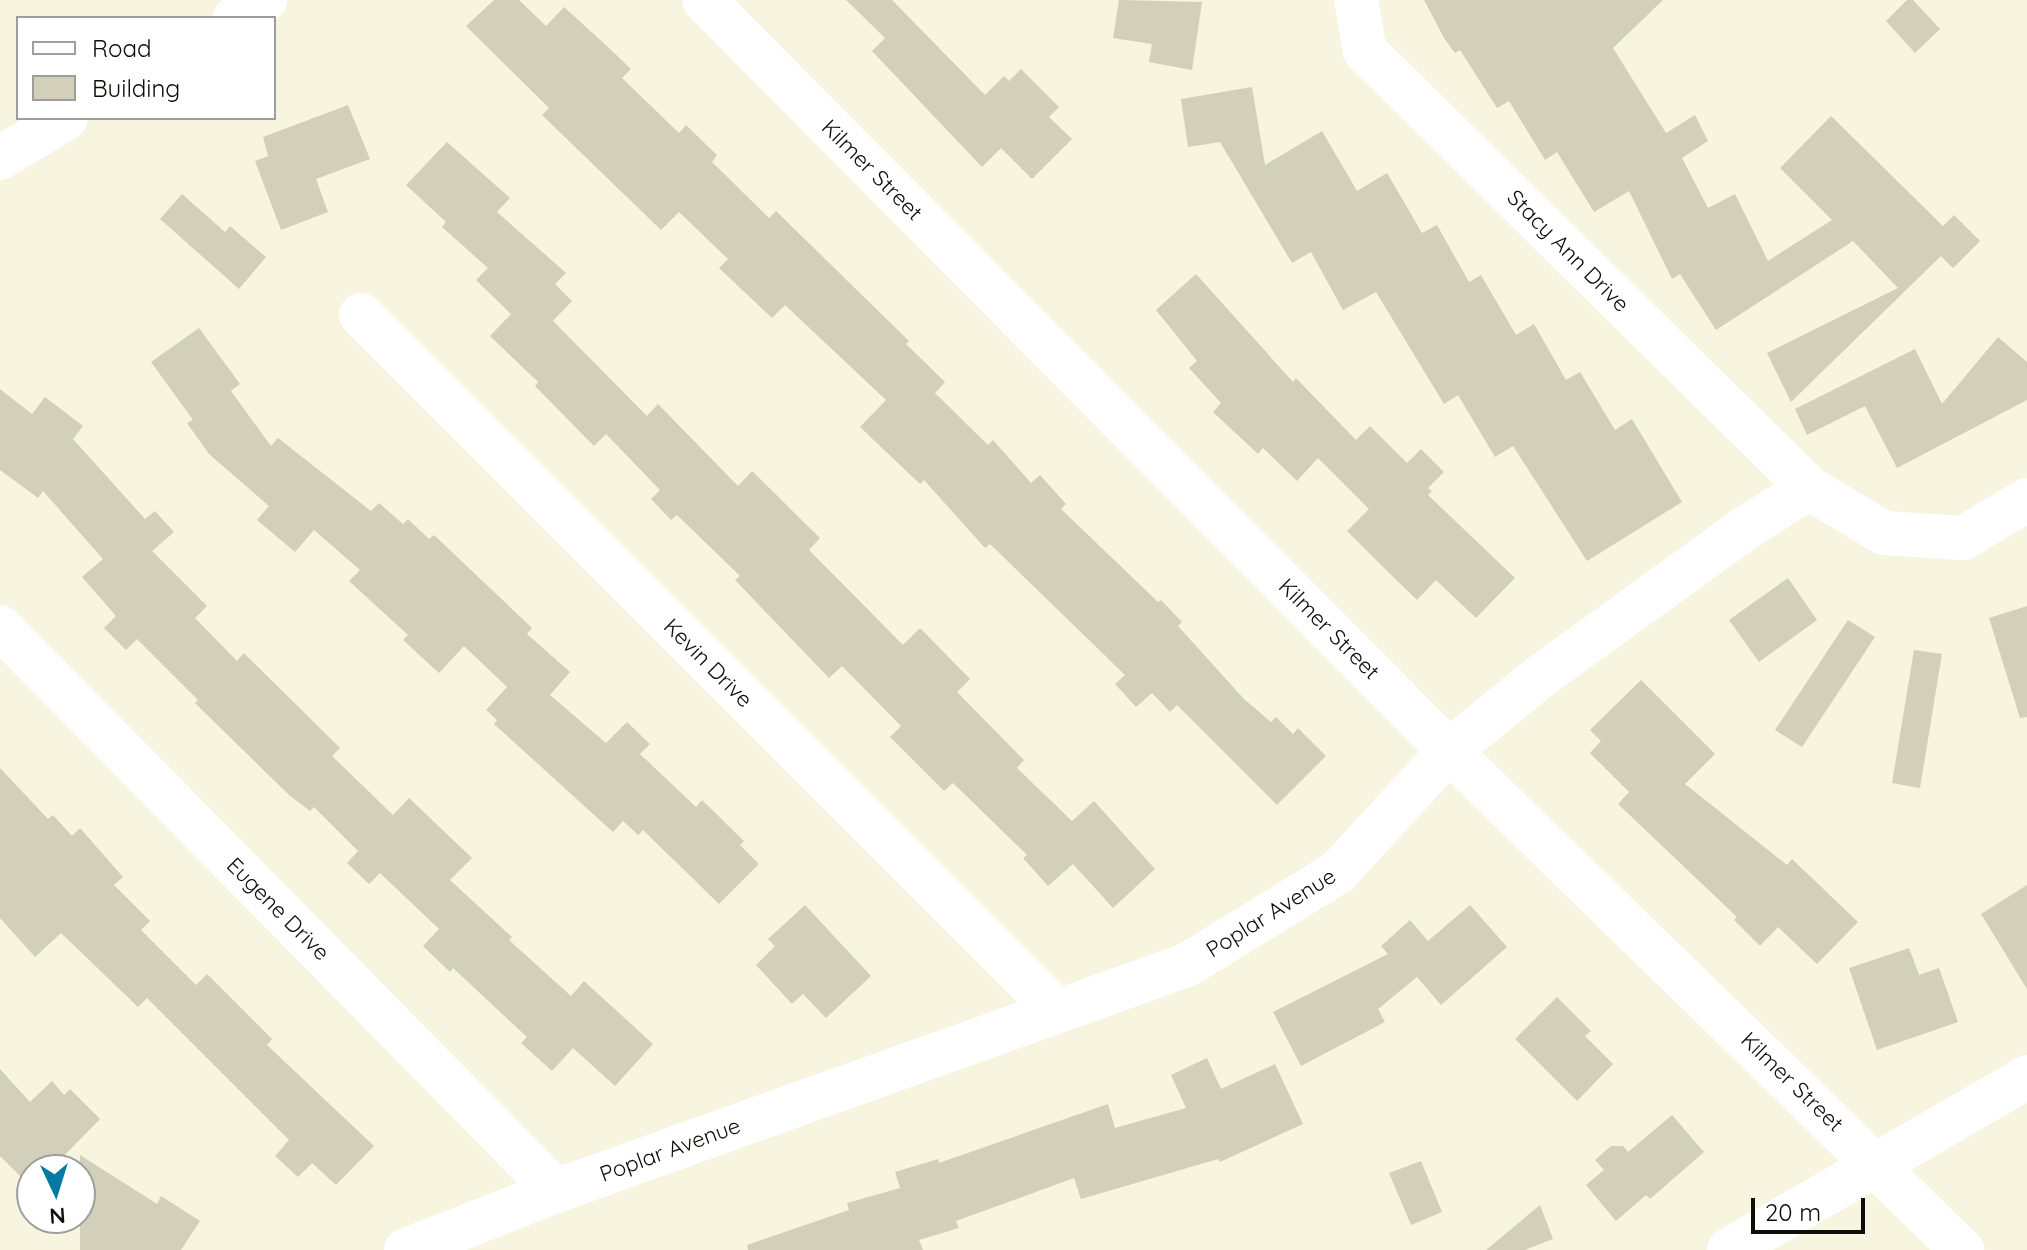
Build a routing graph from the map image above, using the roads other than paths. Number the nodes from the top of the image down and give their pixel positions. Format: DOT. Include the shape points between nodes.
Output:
graph roads {
  1 [pos="265,0"];
  2 [pos="704,0"];
  3 [pos="1356,0"];
  4 [pos="238,16"];
  5 [pos="63,120"];
  6 [pos="0,158"];
  7 [pos="361,315"];
  8 [pos="1809,488"];
  9 [pos="2027,500"];
  10 [pos="0,627"];
  11 [pos="1449,751"];
  12 [pos="1056,1010"];
  13 [pos="2027,1077"];
  14 [pos="1878,1166"];
  15 [pos="556,1191"];
  16 [pos="406,1250"];
  17 [pos="1729,1250"];
  18 [pos="1962,1250"];
  1 -- 4 [label="street"];
  2 -- 11 [label="street, Kilmer Street"];
  3 -- 8 [label="street, Stacy Ann Drive" via="1365,51"];
  5 -- 6 [label="street"];
  7 -- 12 [label="street, Kevin Drive"];
  8 -- 9 [label="street" via="1884,533 1963,538"];
  8 -- 11 [label="street, Poplar Avenue" via="1541,676"];
  10 -- 15 [label="street, Eugene Drive"];
  11 -- 12 [label="street, Poplar Avenue" via="1338,872 1187,965"];
  11 -- 14 [label="street, Kilmer Street"];
  12 -- 15 [label="street, Poplar Avenue"];
  13 -- 14 [label="street"];
  14 -- 17 [label="street"];
  14 -- 18 [label="street, Kilmer Street"];
  15 -- 16 [label="street, Poplar Avenue"];
}
